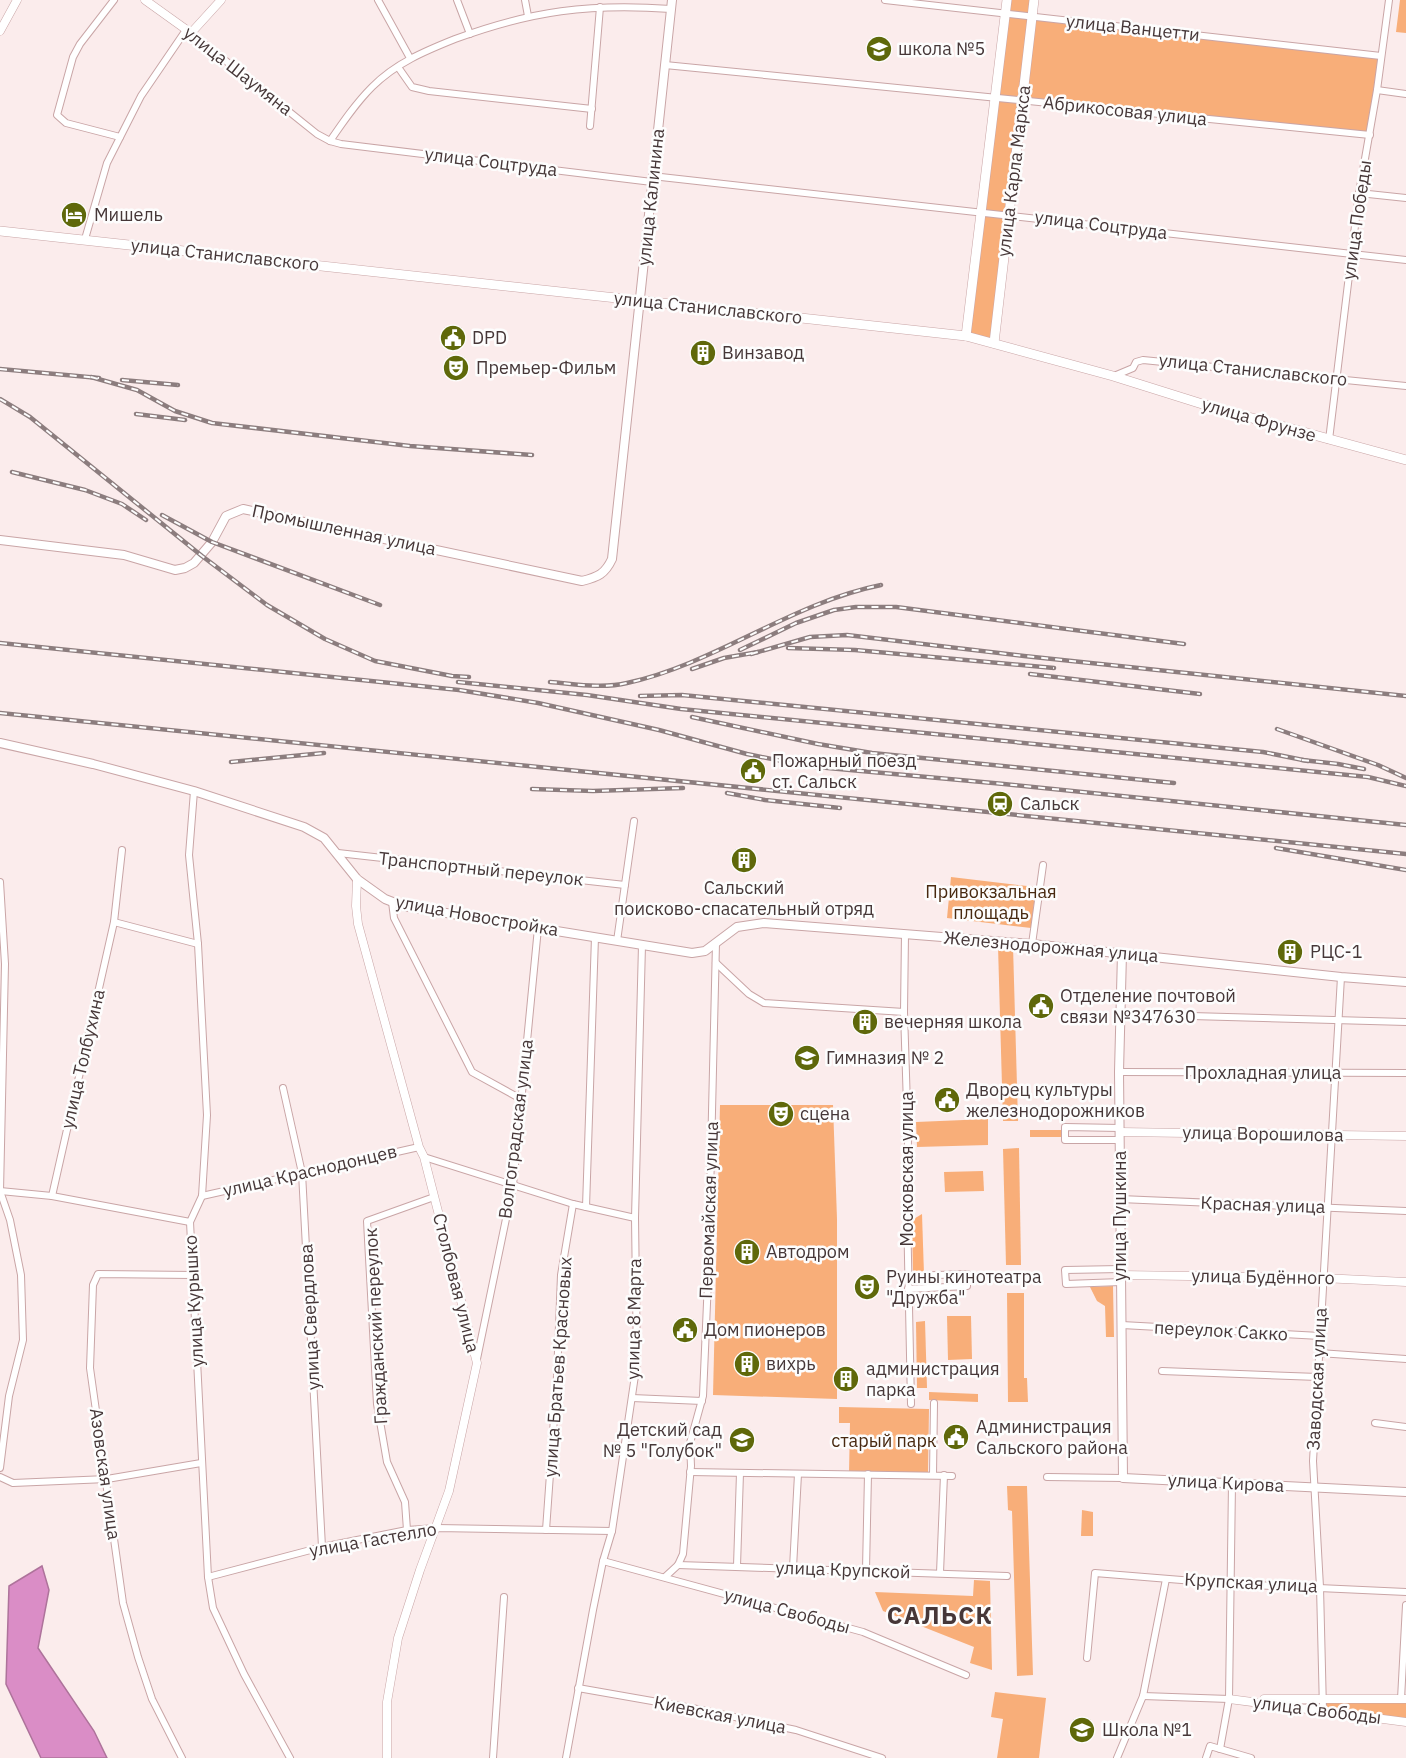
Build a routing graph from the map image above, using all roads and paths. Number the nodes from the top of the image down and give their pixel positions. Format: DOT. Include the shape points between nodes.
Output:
graph roads {
  1 [pos="17,0"];
  2 [pos="114,0"];
  3 [pos="146,0"];
  4 [pos="221,0"];
  5 [pos="378,0"];
  6 [pos="458,0"];
  7 [pos="525,0"];
  8 [pos="595,0"];
  9 [pos="885,0"];
  10 [pos="1007,0"];
  11 [pos="1034,0"];
  12 [pos="1389,0"];
  13 [pos="671,5"];
  14 [pos="598,8"];
  15 [pos="1006,14"];
  16 [pos="528,16"];
  17 [pos="1032,16"];
  18 [pos="0,31"];
  19 [pos="189,32"];
  20 [pos="470,34"];
  21 [pos="1381,56"];
  22 [pos="410,58"];
  23 [pos="665,65"];
  24 [pos="398,67"];
  25 [pos="1377,90"];
  26 [pos="1406,94"];
  27 [pos="996,98"];
  28 [pos="1022,100"];
  29 [pos="592,109"];
  30 [pos="590,126"];
  31 [pos="1370,135"];
  32 [pos="120,137"];
  33 [pos="330,141"];
  34 [pos="652,179"];
  35 [pos="1359,193"];
  36 [pos="1406,198"];
  37 [pos="982,212"];
  38 [pos="1009,215"];
  39 [pos="0,231"];
  40 [pos="85,239"];
  41 [pos="1352,254"];
  42 [pos="1406,260"];
  43 [pos="640,302"];
  44 [pos="966,336"];
  45 [pos="994,343"];
  46 [pos="1113,376"];
  47 [pos="1337,379"];
  48 [pos="1406,386"];
  49 [pos="1329,440"];
  50 [pos="1406,460"];
  51 [pos="0,540"];
  52 [pos="606,572"];
  53 [pos="0,743"];
  54 [pos="194,791"];
  55 [pos="634,820"];
  56 [pos="122,850"];
  57 [pos="338,854"];
  58 [pos="1043,865"];
  59 [pos="357,879"];
  60 [pos="0,882"];
  61 [pos="625,885"];
  62 [pos="1,899"];
  63 [pos="392,902"];
  64 [pos="114,921"];
  65 [pos="538,928"];
  66 [pos="905,934"];
  67 [pos="595,937"];
  68 [pos="617,941"];
  69 [pos="716,943"];
  70 [pos="198,944"];
  71 [pos="1032,944"];
  72 [pos="642,945"];
  73 [pos="705,951"];
  74 [pos="1122,953"];
  75 [pos="716,963"];
  76 [pos="1341,977"];
  77 [pos="1406,982"];
  78 [pos="904,1012"];
  79 [pos="1120,1014"];
  80 [pos="1338,1021"];
  81 [pos="1406,1022"];
  82 [pos="1119,1072"];
  83 [pos="1335,1073"];
  84 [pos="1406,1073"];
  85 [pos="283,1088"];
  86 [pos="521,1099"];
  87 [pos="1120,1133"];
  88 [pos="1332,1135"];
  89 [pos="1406,1136"];
  90 [pos="1,1142"];
  91 [pos="419,1147"];
  92 [pos="424,1157"];
  93 [pos="302,1173"];
  94 [pos="513,1185"];
  95 [pos="0,1191"];
  96 [pos="52,1196"];
  97 [pos="202,1196"];
  98 [pos="434,1197"];
  99 [pos="1120,1199"];
  100 [pos="573,1204"];
  101 [pos="586,1207"];
  102 [pos="1327,1207"];
  103 [pos="1406,1211"];
  104 [pos="635,1218"];
  105 [pos="190,1222"];
  106 [pos="193,1275"];
  107 [pos="1121,1275"];
  108 [pos="908,1276"];
  109 [pos="1322,1278"];
  110 [pos="1406,1282"];
  111 [pos="908,1289"];
  112 [pos="1122,1325"];
  113 [pos="1320,1336"];
  114 [pos="1319,1353"];
  115 [pos="1406,1359"];
  116 [pos="477,1363"];
  117 [pos="1162,1371"];
  118 [pos="1318,1377"];
  119 [pos="632,1398"];
  120 [pos="702,1401"];
  121 [pos="934,1403"];
  122 [pos="911,1404"];
  123 [pos="1375,1424"];
  124 [pos="1406,1427"];
  125 [pos="201,1463"];
  126 [pos="0,1468"];
  127 [pos="690,1472"];
  128 [pos="740,1473"];
  129 [pos="798,1474"];
  130 [pos="868,1474"];
  131 [pos="933,1475"];
  132 [pos="944,1475"];
  133 [pos="952,1476"];
  134 [pos="0,1477"];
  135 [pos="1047,1477"];
  136 [pos="1123,1478"];
  137 [pos="107,1479"];
  138 [pos="1232,1484"];
  139 [pos="1316,1487"];
  140 [pos="1406,1492"];
  141 [pos="437,1528"];
  142 [pos="407,1530"];
  143 [pos="546,1530"];
  144 [pos="612,1531"];
  145 [pos="322,1547"];
  146 [pos="603,1561"];
  147 [pos="678,1565"];
  148 [pos="737,1566"];
  149 [pos="793,1568"];
  150 [pos="866,1570"];
  151 [pos="940,1573"];
  152 [pos="208,1576"];
  153 [pos="1007,1576"];
  154 [pos="666,1577"];
  155 [pos="1166,1579"];
  156 [pos="1231,1584"];
  157 [pos="1320,1587"];
  158 [pos="1406,1592"];
  159 [pos="504,1597"];
  160 [pos="1406,1605"];
  161 [pos="1087,1658"];
  162 [pos="966,1675"];
  163 [pos="578,1688"];
  164 [pos="1143,1696"];
  165 [pos="1228,1699"];
  166 [pos="1323,1699"];
  167 [pos="1403,1699"];
  168 [pos="1323,1710"];
  169 [pos="1406,1722"];
  170 [pos="1220,1749"];
  171 [pos="858,1755"];
  172 [pos="182,1758"];
  173 [pos="290,1758"];
  174 [pos="387,1758"];
  175 [pos="493,1758"];
  176 [pos="566,1758"];
  177 [pos="882,1758"];
  178 [pos="1117,1758"];
  179 [pos="1206,1758"];
  180 [pos="1251,1758"];
  1 -- 18 [label="street"];
  2 -- 32 [label="street" via="73,57 57,115 66,123"];
  3 -- 19 [label="street, улица Шаумяна"];
  4 -- 19 [label="street"];
  5 -- 22 [label="street"];
  6 -- 20 [label="street"];
  7 -- 16 [label="street"];
  8 -- 14 [label="street"];
  9 -- 15 [label="street, улица Ванцетти"];
  10 -- 15 [label="main road, улица Карла Маркса"];
  11 -- 17 [label="main road, улица Карла Маркса"];
  12 -- 21 [label="street, улица Победы"];
  13 -- 14 [label="street"];
  13 -- 23 [label="main road, улица Калинина"];
  14 -- 16 [label="street"];
  14 -- 29 [label="street"];
  15 -- 17 [label="street, улица Ванцетти"];
  15 -- 27 [label="main road, улица Карла Маркса"];
  16 -- 20 [label="street"];
  17 -- 21 [label="street, улица Ванцетти"];
  17 -- 28 [label="main road, улица Карла Маркса"];
  19 -- 32 [label="street" via="141,96"];
  19 -- 33 [label="street, улица Шаумяна"];
  20 -- 22 [label="street"];
  21 -- 25 [label="street, улица Победы"];
  22 -- 24 [label="street"];
  23 -- 27 [label="street, Абрикосовая улица"];
  23 -- 34 [label="main road, улица Калинина"];
  24 -- 29 [label="street" via="412,87 429,91"];
  24 -- 33 [label="street" via="373,86"];
  25 -- 26 [label="street"];
  25 -- 31 [label="street, улица Победы"];
  27 -- 28 [label="street, Абрикосовая улица"];
  27 -- 37 [label="main road, улица Карла Маркса"];
  28 -- 31 [label="street, Абрикосовая улица"];
  28 -- 38 [label="main road, улица Карла Маркса"];
  29 -- 30 [label="street"];
  31 -- 35 [label="street, улица Победы"];
  32 -- 40 [label="street" via="107,164"];
  33 -- 34 [label="street, улица Соцтруда"];
  34 -- 37 [label="street, улица Соцтруда"];
  34 -- 43 [label="main road, улица Калинина"];
  35 -- 36 [label="street"];
  35 -- 41 [label="street, улица Победы"];
  37 -- 38 [label="street, улица Соцтруда"];
  37 -- 44 [label="main road, улица Карла Маркса"];
  38 -- 41 [label="street, улица Соцтруда"];
  38 -- 45 [label="main road, улица Карла Маркса"];
  39 -- 40 [label="main road, улица Станиславского"];
  40 -- 43 [label="main road, улица Станиславского"];
  41 -- 42 [label="street, улица Соцтруда"];
  41 -- 47 [label="street, улица Победы"];
  43 -- 44 [label="main road, улица Станиславского"];
  43 -- 52 [label="main road, улица Калинина" via="612,559"];
  44 -- 45 [label="main road, улица Станиславского"];
  45 -- 46 [label="main road, улица Станиславского"];
  46 -- 47 [label="street, улица Станиславского" via="1143,360"];
  46 -- 49 [label="main road, улица Фрунзе"];
  47 -- 48 [label="street, улица Станиславского"];
  47 -- 49 [label="street, улица Победы"];
  49 -- 50 [label="main road, улица Фрунзе"];
  51 -- 52 [label="main road, Промышленная улица" via="124,555 175,570 194,563 212,542 226,516 243,509 582,581"];
  53 -- 54 [label="main road, улица Новостройка"];
  54 -- 57 [label="main road, улица Новостройка" via="304,827 324,838"];
  54 -- 70 [label="street, улица Курышко" via="189,855"];
  55 -- 61 [label="street"];
  56 -- 64 [label="street, улица Толбухина"];
  57 -- 59 [label="main road, улица Новостройка"];
  57 -- 61 [label="street, Транспортный переулок"];
  58 -- 71 [label="street"];
  59 -- 63 [label="main road, улица Новостройка"];
  59 -- 91 [label="street, Столбовая улица" via="358,924"];
  60 -- 62 [label="street"];
  61 -- 68 [label="street"];
  62 -- 90 [label="street" via="5,964"];
  63 -- 65 [label="main road, улица Новостройка"];
  63 -- 86 [label="street" via="394,918 472,1072"];
  64 -- 70 [label="street"];
  64 -- 96 [label="street, улица Толбухина"];
  65 -- 67 [label="main road, улица Новостройка"];
  65 -- 86 [label="street, Волгоградская улица"];
  66 -- 69 [label="main road, Железнодорожная улица" via="764,923 737,927"];
  66 -- 71 [label="main road, Железнодорожная улица"];
  66 -- 78 [label="street, Московская улица"];
  67 -- 68 [label="main road, улица Новостройка"];
  67 -- 101 [label="street"];
  68 -- 72 [label="main road, улица Новостройка"];
  69 -- 73 [label="main road, Железнодорожная улица"];
  69 -- 75 [label="street, Первомайская улица"];
  70 -- 97 [label="street, улица Курышко" via="207,1115"];
  71 -- 74 [label="main road, Железнодорожная улица"];
  72 -- 73 [label="main road, улица Новостройка" via="692,953"];
  72 -- 104 [label="street, улица 8 Марта"];
  74 -- 76 [label="main road, Железнодорожная улица"];
  74 -- 79 [label="main road, улица Пушкина"];
  75 -- 78 [label="street" via="764,1003"];
  75 -- 120 [label="street, Первомайская улица"];
  76 -- 77 [label="main road, Железнодорожная улица"];
  76 -- 80 [label="street, Заводская улица"];
  78 -- 108 [label="street, Московская улица"];
  79 -- 80 [label="street"];
  79 -- 82 [label="main road, улица Пушкина"];
  80 -- 81 [label="street"];
  80 -- 83 [label="street, Заводская улица"];
  82 -- 83 [label="street, Прохладная улица"];
  82 -- 87 [label="main road, улица Пушкина"];
  83 -- 84 [label="street, Прохладная улица"];
  83 -- 88 [label="street, Заводская улица"];
  85 -- 93 [label="street, улица Свердлова"];
  86 -- 94 [label="street, Волгоградская улица"];
  87 -- 87 [label="street, улица Ворошилова" via="1065,1140 1065,1127"];
  87 -- 88 [label="street, улица Ворошилова"];
  87 -- 99 [label="main road, улица Пушкина"];
  88 -- 89 [label="street, улица Ворошилова"];
  88 -- 102 [label="street, Заводская улица"];
  90 -- 95 [label="street"];
  91 -- 92 [label="street, Столбовая улица"];
  91 -- 93 [label="street, улица Краснодонцев"];
  92 -- 94 [label="street, улица Краснодонцев"];
  92 -- 98 [label="street, Столбовая улица"];
  93 -- 97 [label="street, улица Краснодонцев"];
  93 -- 145 [label="street, улица Свердлова"];
  94 -- 100 [label="street, улица Краснодонцев"];
  94 -- 116 [label="street, Волгоградская улица"];
  95 -- 96 [label="street"];
  95 -- 126 [label="street" via="21,1275 23,1340 9,1396"];
  96 -- 105 [label="street"];
  97 -- 105 [label="street, улица Курышко"];
  98 -- 116 [label="street, Столбовая улица"];
  98 -- 142 [label="street, Гражданский переулок" via="367,1221 377,1404 387,1462 405,1502"];
  99 -- 102 [label="street, Красная улица"];
  99 -- 107 [label="main road, улица Пушкина"];
  100 -- 101 [label="street, улица Краснодонцев"];
  100 -- 143 [label="street, улица Братьев Красновых" via="561,1275"];
  101 -- 104 [label="street, улица Краснодонцев"];
  102 -- 103 [label="street, Красная улица"];
  102 -- 109 [label="street, Заводская улица"];
  104 -- 119 [label="street, улица 8 Марта" via="637,1362"];
  105 -- 106 [label="street, улица Курышко"];
  106 -- 125 [label="street, улица Курышко"];
  106 -- 137 [label="street, Азовская улица" via="98,1274 93,1285 90,1368"];
  107 -- 107 [label="street, улица Будённого" via="1065,1270 1066,1284"];
  107 -- 109 [label="street, улица Будённого"];
  107 -- 112 [label="main road, улица Пушкина"];
  108 -- 111 [label="street, Московская улица"];
  108 -- 111 [label="street" via="967,1274 967,1286"];
  109 -- 110 [label="street, улица Будённого"];
  109 -- 113 [label="street, Заводская улица"];
  111 -- 122 [label="street, Московская улица"];
  112 -- 113 [label="street, переулок Сакко"];
  112 -- 136 [label="main road, улица Пушкина"];
  113 -- 114 [label="street, Заводская улица"];
  114 -- 115 [label="street"];
  114 -- 118 [label="street, Заводская улица"];
  116 -- 141 [label="street, Столбовая улица"];
  117 -- 118 [label="street"];
  118 -- 139 [label="street, Заводская улица" via="1313,1461"];
  119 -- 120 [label="street"];
  119 -- 144 [label="street, улица 8 Марта"];
  120 -- 127 [label="street, Первомайская улица" via="690,1443"];
  121 -- 131 [label="street"];
  123 -- 124 [label="street"];
  125 -- 137 [label="street"];
  125 -- 152 [label="street, улица Курышко"];
  127 -- 128 [label="street"];
  127 -- 147 [label="street, Первомайская улица" via="683,1554"];
  128 -- 129 [label="street"];
  128 -- 148 [label="street"];
  129 -- 130 [label="street"];
  129 -- 149 [label="street"];
  130 -- 131 [label="street"];
  130 -- 150 [label="street"];
  131 -- 132 [label="street"];
  132 -- 133 [label="street"];
  132 -- 151 [label="street"];
  134 -- 137 [label="street" via="13,1483"];
  135 -- 136 [label="street, улица Кирова"];
  136 -- 138 [label="main road, улица Кирова"];
  137 -- 172 [label="street, Азовская улица" via="123,1603 152,1699"];
  138 -- 139 [label="main road, улица Кирова"];
  138 -- 156 [label="street"];
  139 -- 140 [label="main road, улица Кирова"];
  139 -- 157 [label="street, Заводская улица"];
  141 -- 142 [label="street, улица Гастелло"];
  141 -- 143 [label="street, улица Гастелло"];
  141 -- 174 [label="street, Столбовая улица" via="398,1638 387,1702"];
  142 -- 145 [label="street, улица Гастелло"];
  143 -- 144 [label="street, улица Гастелло"];
  144 -- 146 [label="street, улица 8 Марта"];
  145 -- 152 [label="street, улица Гастелло"];
  146 -- 154 [label="street, улица Свободы"];
  146 -- 163 [label="street, улица 8 Марта"];
  147 -- 148 [label="street, улица Крупской"];
  147 -- 154 [label="street"];
  148 -- 149 [label="street, улица Крупской"];
  149 -- 150 [label="street, улица Крупской"];
  150 -- 151 [label="street, улица Крупской"];
  151 -- 153 [label="street, улица Крупской"];
  152 -- 173 [label="street, улица Курышко" via="213,1608"];
  154 -- 162 [label="street, улица Свободы" via="863,1632"];
  155 -- 156 [label="street, Крупская улица"];
  155 -- 161 [label="street, Крупская улица" via="1095,1573"];
  155 -- 164 [label="street"];
  156 -- 157 [label="street, Крупская улица"];
  156 -- 165 [label="street"];
  157 -- 158 [label="street, Крупская улица"];
  157 -- 166 [label="street, Заводская улица"];
  159 -- 175 [label="street"];
  160 -- 167 [label="street"];
  163 -- 171 [label="street, Киевская улица" via="795,1730"];
  163 -- 176 [label="street, улица 8 Марта"];
  164 -- 165 [label="street, улица Свободы"];
  164 -- 178 [label="street"];
  165 -- 166 [label="street, улица Свободы"];
  165 -- 168 [label="street, улица Свободы"];
  165 -- 170 [label="street"];
  166 -- 167 [label="street, улица Свободы"];
  166 -- 168 [label="street, Заводская улица"];
  168 -- 169 [label="street, улица Свободы"];
  170 -- 179 [label="street" via="1210,1746"];
  170 -- 180 [label="street"];
  171 -- 177 [label="street, Киевская улица"];
}
